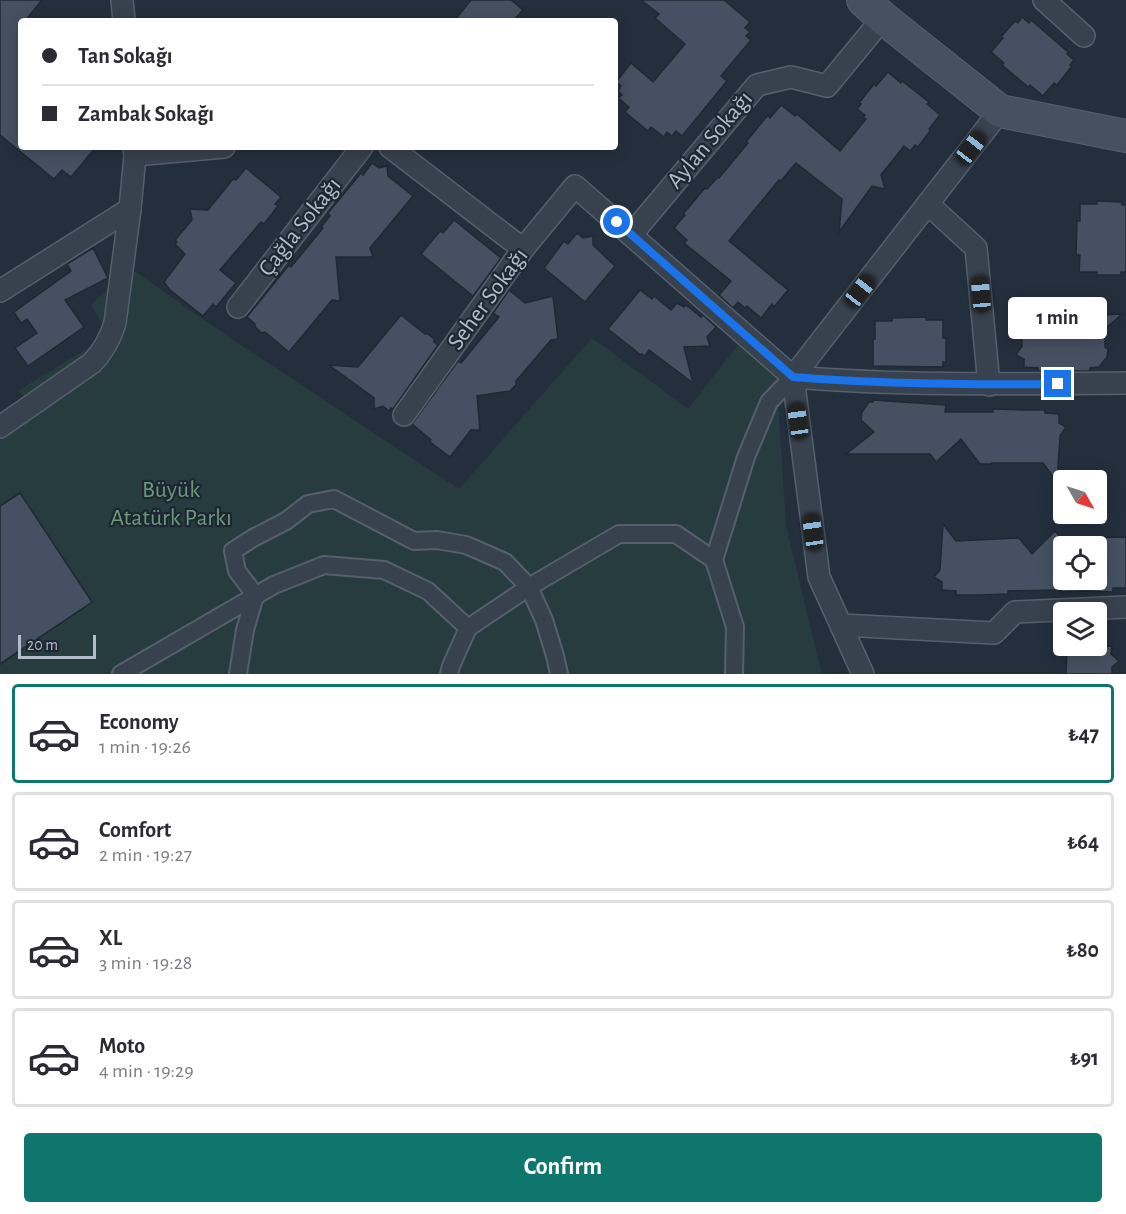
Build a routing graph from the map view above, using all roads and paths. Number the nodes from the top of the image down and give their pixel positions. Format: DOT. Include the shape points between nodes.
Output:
graph roads {
  1 [pos="122,0"];
  2 [pos="1044,0"];
  3 [pos="873,9"];
  4 [pos="124,18"];
  5 [pos="1084,36"];
  6 [pos="1000,111"];
  7 [pos="1126,136"];
  8 [pos="156,150"];
  9 [pos="360,150"];
  10 [pos="394,150"];
  11 [pos="134,151"];
  12 [pos="928,204"];
  13 [pos="130,209"];
  14 [pos="631,235"];
  15 [pos="524,249"];
  16 [pos="0,291"];
  17 [pos="238,307"];
  18 [pos="793,377"];
  19 [pos="1126,383"];
  20 [pos="989,385"];
  21 [pos="404,415"];
  22 [pos="0,427"];
  23 [pos="714,560"];
  24 [pos="529,587"];
  25 [pos="255,596"];
  26 [pos="1126,607"];
  27 [pos="842,625"];
  28 [pos="468,628"];
  29 [pos="121,674"];
  30 [pos="238,674"];
  31 [pos="449,674"];
  32 [pos="558,674"];
  33 [pos="734,674"];
  34 [pos="863,674"];
  1 -- 4 [label="street"];
  2 -- 5 [label="street"];
  3 -- 6 [label="main road"];
  3 -- 14 [label="street, Aylan Sokağı" via="827,86 791,77 757,85"];
  6 -- 7 [label="main road"];
  6 -- 12 [label="street"];
  8 -- 11 [label="street"];
  9 -- 17 [label="street, Çağla Sokağı"];
  10 -- 15 [label="street"];
  11 -- 13 [label="street"];
  12 -- 18 [label="street"];
  12 -- 20 [label="street" via="976,248"];
  13 -- 16 [label="street"];
  13 -- 22 [label="street" via="110,339 93,363"];
  14 -- 15 [label="street, Seher Sokağı" via="575,186"];
  14 -- 18 [label="street"];
  15 -- 21 [label="street, Seher Sokağı"];
  18 -- 20 [label="street"];
  18 -- 23 [label="street" via="769,402"];
  18 -- 27 [label="street" via="819,577"];
  19 -- 20 [label="street"];
  23 -- 24 [label="street" via="676,534 618,534"];
  23 -- 33 [label="street" via="735,627"];
  24 -- 25 [label="street" via="505,562 466,545 414,541 334,500 308,504 233,551 237,571"];
  24 -- 28 [label="street"];
  24 -- 32 [label="street" via="544,620"];
  25 -- 28 [label="street" via="324,565 384,570 428,591"];
  25 -- 29 [label="street"];
  25 -- 30 [label="street"];
  26 -- 27 [label="street" via="1015,612 994,633"];
  27 -- 34 [label="street"];
  28 -- 31 [label="street"];
}
